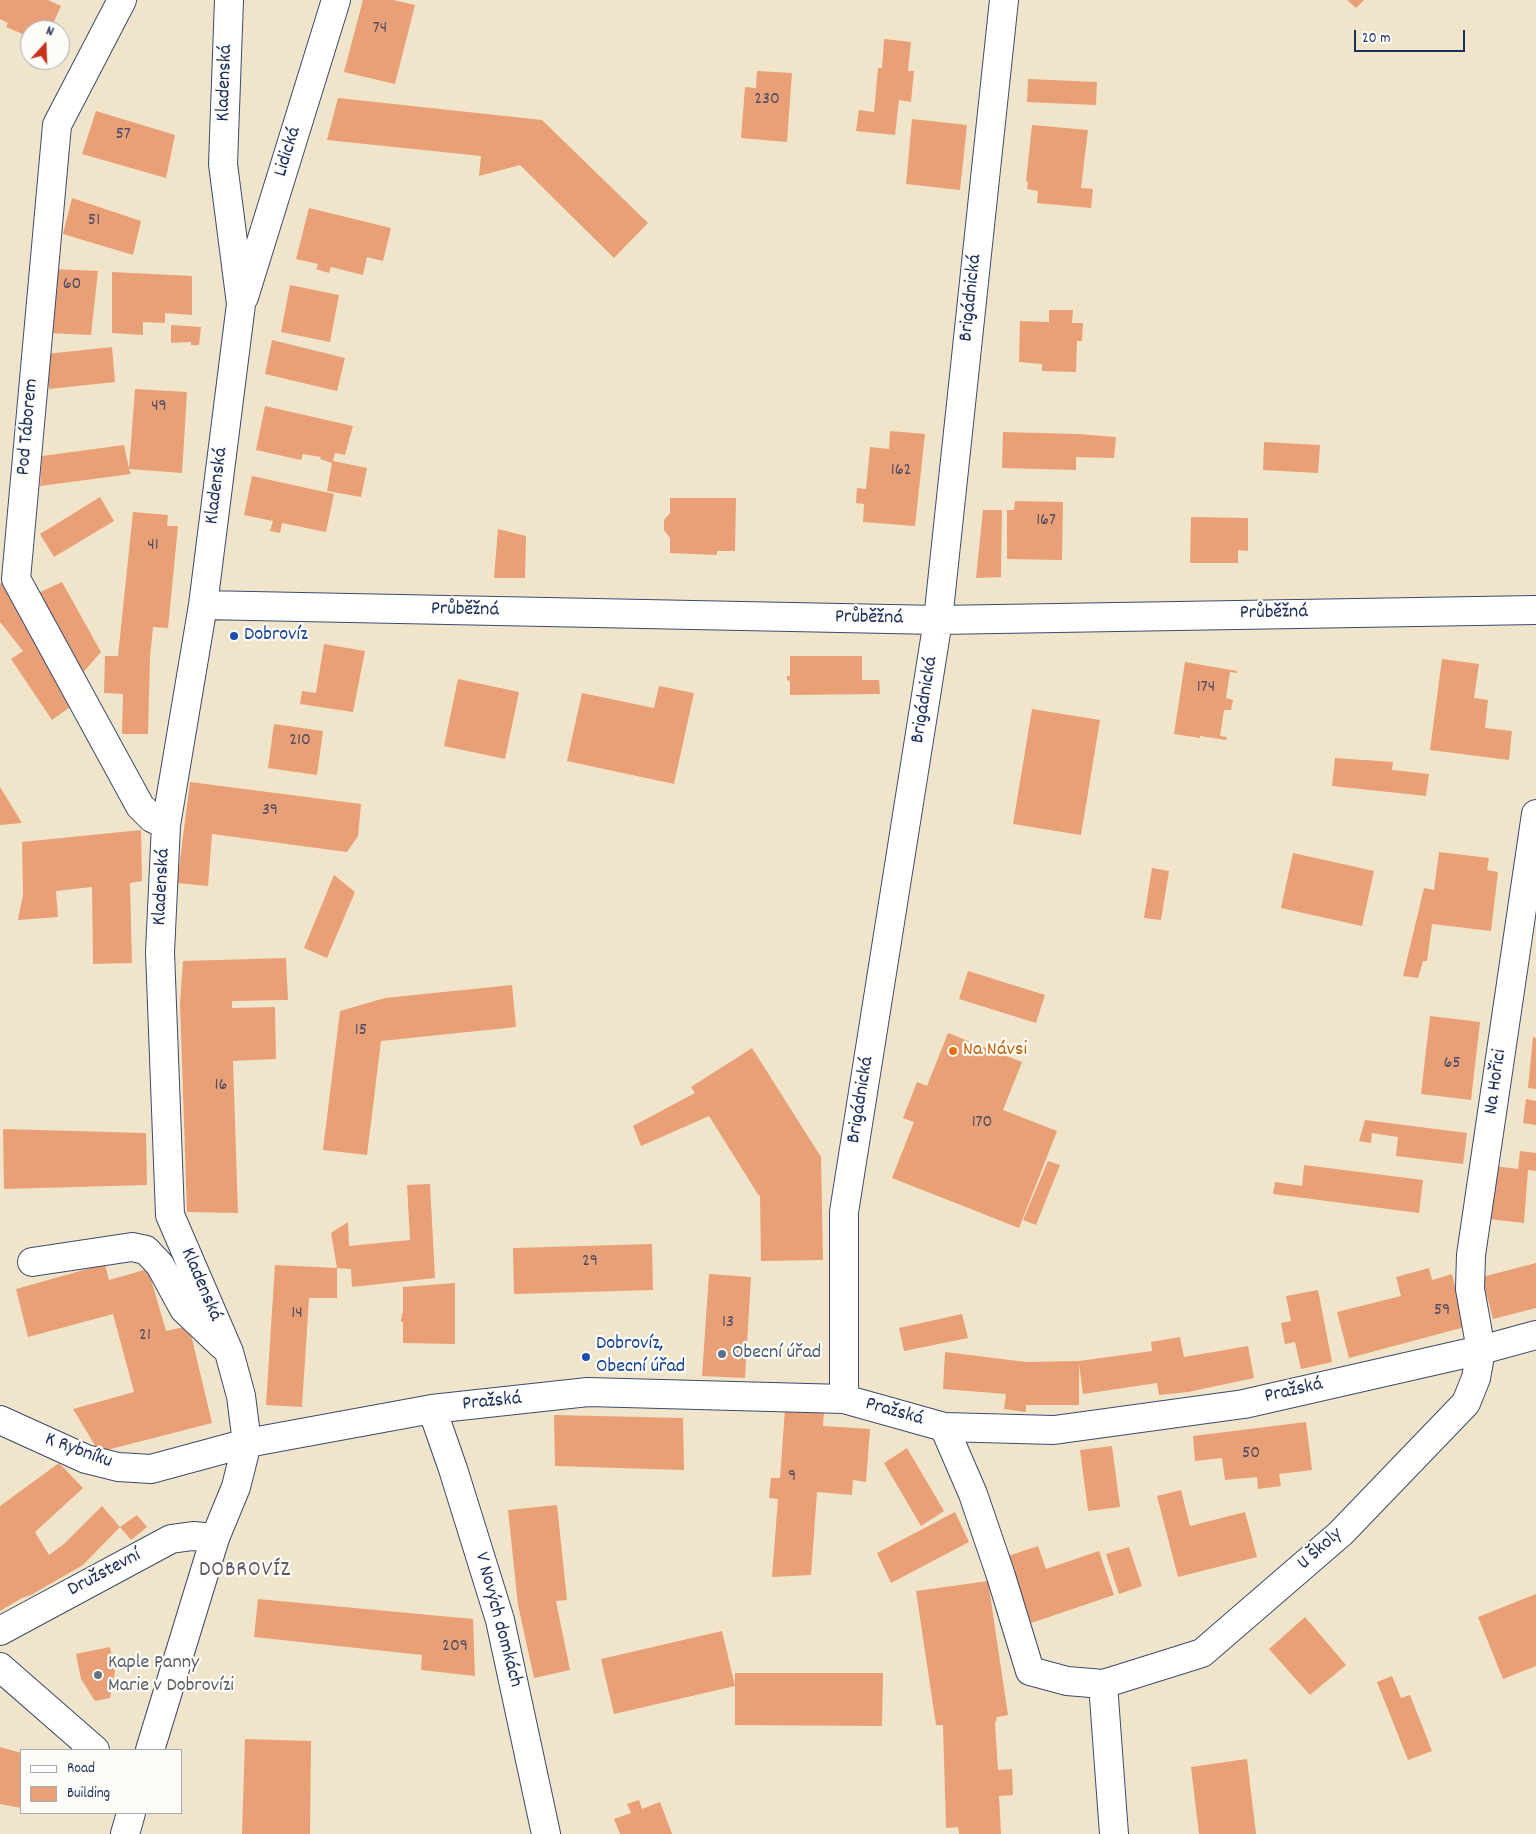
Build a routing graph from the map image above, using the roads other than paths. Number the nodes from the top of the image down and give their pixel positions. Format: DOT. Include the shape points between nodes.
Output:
graph roads {
  1 [pos="122,0"];
  2 [pos="229,0"];
  3 [pos="336,0"];
  4 [pos="1004,0"];
  5 [pos="241,304"];
  6 [pos="203,605"];
  7 [pos="1536,610"];
  8 [pos="938,620"];
  9 [pos="1536,814"];
  10 [pos="166,825"];
  11 [pos="32,1262"];
  12 [pos="1536,1335"];
  13 [pos="1481,1350"];
  14 [pos="229,1352"];
  15 [pos="844,1399"];
  16 [pos="432,1409"];
  17 [pos="0,1420"];
  18 [pos="944,1427"];
  19 [pos="247,1443"];
  20 [pos="215,1538"];
  21 [pos="0,1630"];
  22 [pos="0,1667"];
  23 [pos="1103,1684"];
  24 [pos="94,1749"];
  25 [pos="150,1749"];
  26 [pos="131,1814"];
  27 [pos="125,1834"];
  28 [pos="546,1834"];
  29 [pos="1114,1834"];
  1 -- 10 [label="street, Pod Táborem" via="57,125 16,579 140,806 152,818"];
  2 -- 5 [label="street, Kladenská" via="223,164"];
  3 -- 5 [label="street, Lidická"];
  4 -- 8 [label="street, Brigádnická"];
  5 -- 6 [label="street, Kladenská"];
  6 -- 8 [label="street, Průběžná"];
  6 -- 10 [label="street, Kladenská"];
  7 -- 8 [label="street, Průběžná"];
  8 -- 15 [label="street, Brigádnická" via="844,1212"];
  9 -- 13 [label="street, Na Hořici" via="1471,1255 1470,1289"];
  10 -- 14 [label="street, Kladenská" via="160,952 170,1215"];
  11 -- 14 [label="street" via="132,1247 146,1250 160,1265 184,1309"];
  12 -- 13 [label="street, Pražská"];
  13 -- 18 [label="street, Pražská" via="1234,1405 1054,1430"];
  13 -- 23 [label="street, U Školy" via="1476,1378 1466,1403 1341,1533 1202,1653"];
  14 -- 19 [label="street, Kladenská" via="241,1396"];
  15 -- 16 [label="street, Pražská" via="588,1392"];
  15 -- 18 [label="street, Pražská"];
  16 -- 19 [label="street, Pražská"];
  16 -- 28 [label="street, V Nových domkách" via="500,1620"];
  17 -- 19 [label="street, K Rybníku" via="86,1459 118,1467 151,1470"];
  18 -- 23 [label="street, U Školy" via="972,1494 1030,1671 1067,1681"];
  19 -- 20 [label="street, Kladenská" via="236,1487"];
  20 -- 21 [label="street, Družstevní" via="171,1539"];
  20 -- 25 [label="street, Kladenská"];
  22 -- 24 [label="street"];
  23 -- 29 [label="street"];
  26 -- 27 [label="street"];
}
